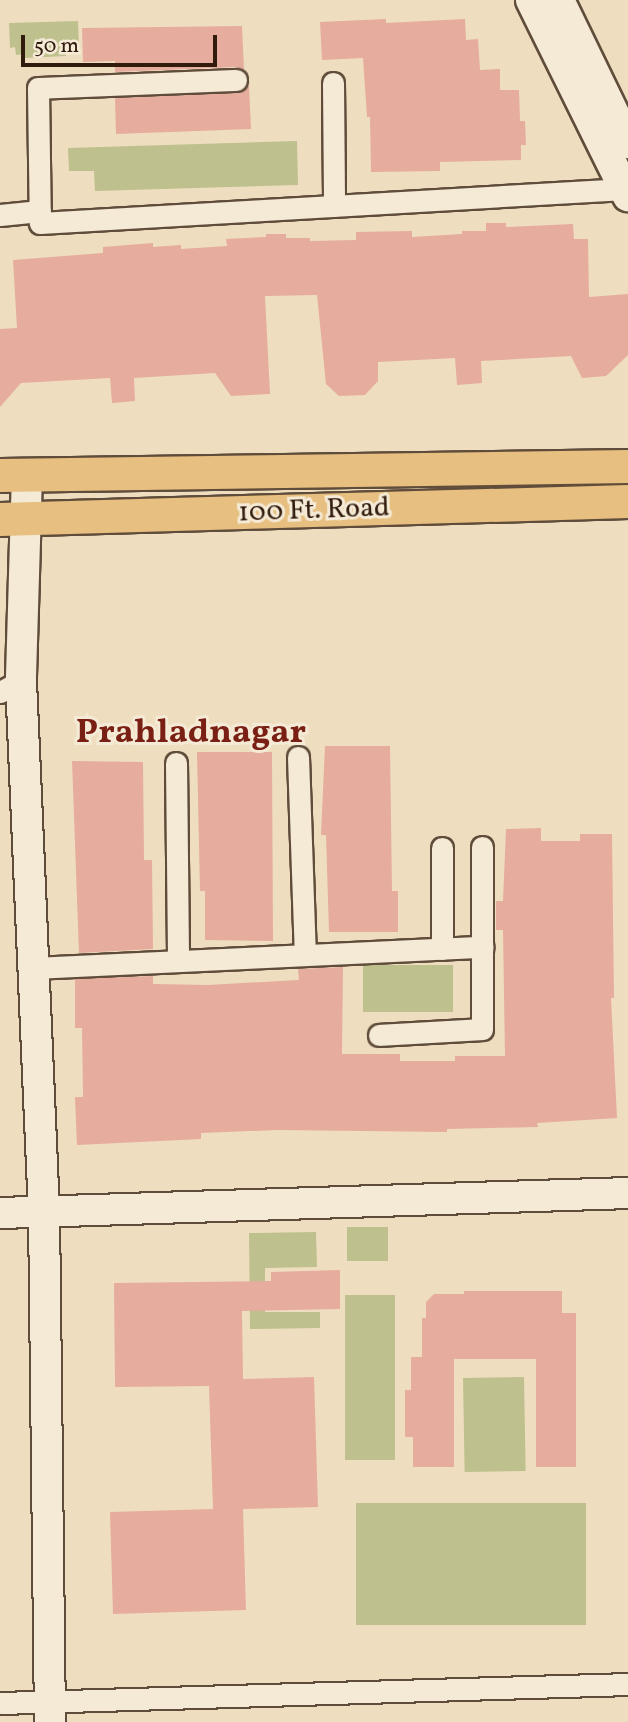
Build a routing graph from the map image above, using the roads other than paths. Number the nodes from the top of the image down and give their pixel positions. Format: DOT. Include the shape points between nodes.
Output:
graph roads {
  1 [pos="531,0"];
  2 [pos="559,0"];
  3 [pos="236,80"];
  4 [pos="333,83"];
  5 [pos="628,143"];
  6 [pos="626,193"];
  7 [pos="334,206"];
  8 [pos="40,211"];
  9 [pos="0,215"];
  10 [pos="628,466"];
  11 [pos="14,474"];
  12 [pos="628,501"];
  13 [pos="12,519"];
  14 [pos="10,686"];
  15 [pos="298,757"];
  16 [pos="176,764"];
  17 [pos="442,848"];
  18 [pos="482,848"];
  19 [pos="483,947"];
  20 [pos="442,949"];
  21 [pos="305,955"];
  22 [pos="178,961"];
  23 [pos="33,968"];
  24 [pos="379,1035"];
  25 [pos="628,1193"];
  26 [pos="44,1212"];
  27 [pos="0,1213"];
  28 [pos="628,1684"];
  29 [pos="0,1703"];
  30 [pos="50,1712"];
  1 -- 6 [label="street"];
  2 -- 5 [label="street"];
  3 -- 8 [label="street" via="38,88"];
  4 -- 7 [label="street"];
  6 -- 7 [label="street"];
  7 -- 8 [label="street" via="40,223"];
  8 -- 9 [label="street"];
  10 -- 11 [label="main road, 100 Ft. Road"];
  11 -- 13 [label="street"];
  12 -- 13 [label="main road, 100 Ft. Road"];
  13 -- 14 [label="street"];
  14 -- 23 [label="street"];
  15 -- 21 [label="street"];
  16 -- 22 [label="street"];
  17 -- 20 [label="street"];
  18 -- 19 [label="street"];
  19 -- 20 [label="street"];
  19 -- 24 [label="street" via="482,1030"];
  20 -- 21 [label="street"];
  21 -- 22 [label="street"];
  22 -- 23 [label="street"];
  23 -- 26 [label="street"];
  25 -- 26 [label="street"];
  26 -- 27 [label="street"];
  26 -- 30 [label="street"];
  28 -- 30 [label="street"];
  29 -- 30 [label="street"];
}
